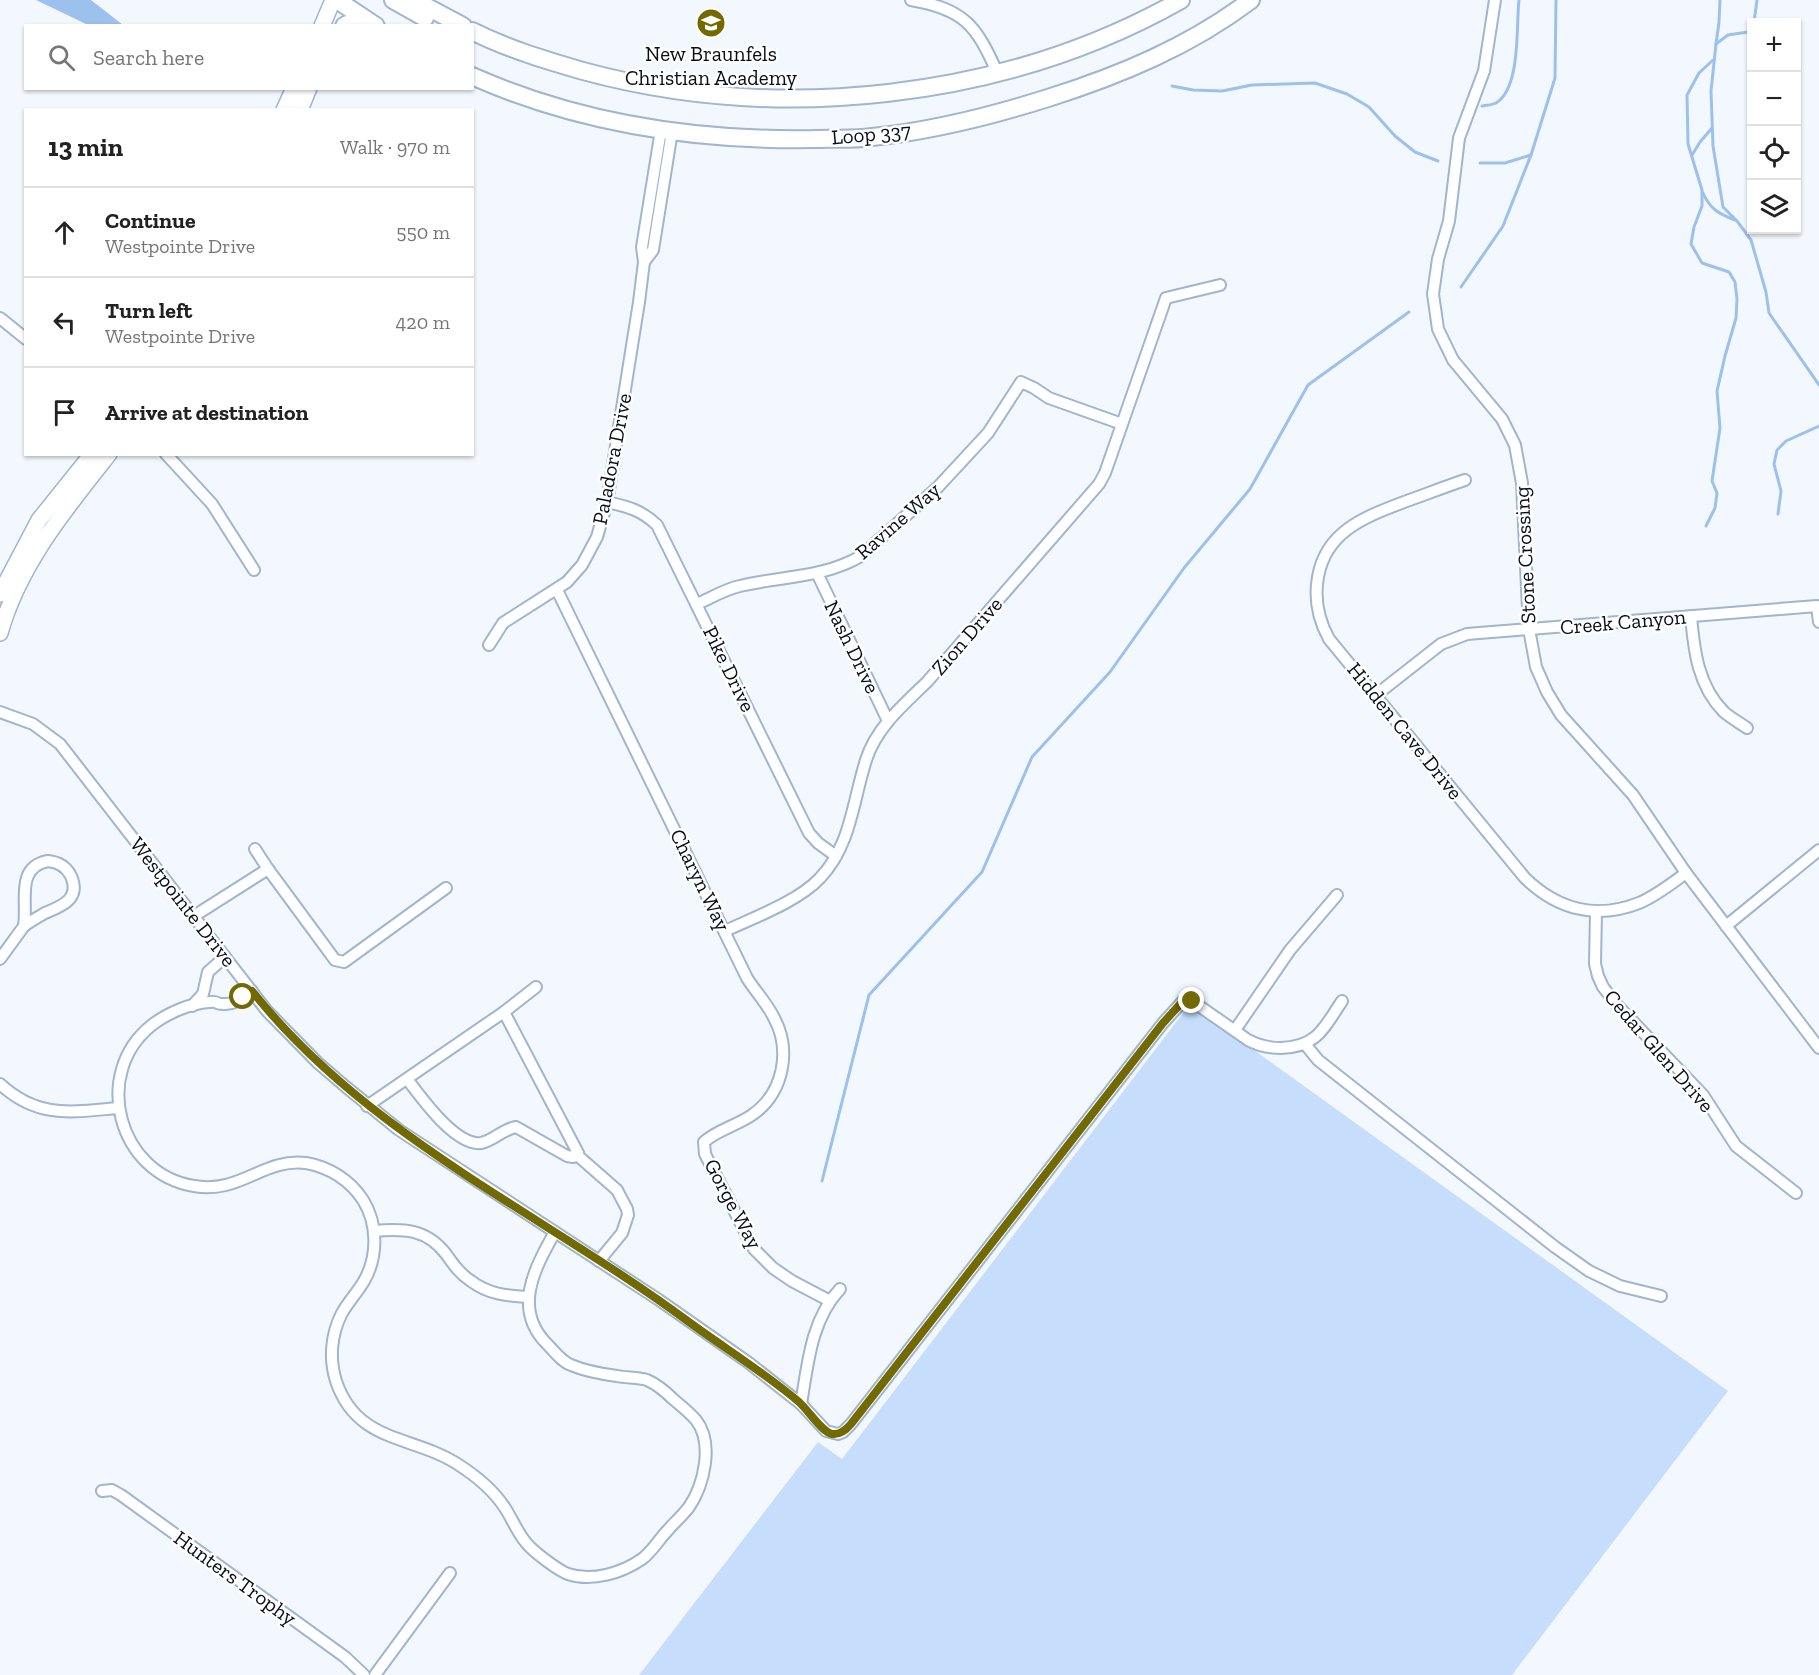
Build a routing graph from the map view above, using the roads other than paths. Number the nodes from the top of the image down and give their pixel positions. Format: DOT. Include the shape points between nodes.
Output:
graph roads {
  1 [pos="393,0"];
  2 [pos="414,0"];
  3 [pos="911,0"];
  4 [pos="1181,0"];
  5 [pos="1251,0"];
  6 [pos="1495,0"];
  7 [pos="341,2"];
  8 [pos="324,24"];
  9 [pos="336,24"];
  10 [pos="347,24"];
  11 [pos="372,24"];
  12 [pos="374,24"];
  13 [pos="435,24"];
  14 [pos="459,24"];
  15 [pos="474,31"];
  16 [pos="474,43"];
  17 [pos="998,72"];
  18 [pos="474,77"];
  19 [pos="293,90"];
  20 [pos="308,90"];
  21 [pos="743,97"];
  22 [pos="285,108"];
  23 [pos="301,108"];
  24 [pos="666,131"];
  25 [pos="1220,285"];
  26 [pos="0,318"];
  27 [pos="24,337"];
  28 [pos="1122,424"];
  29 [pos="90,456"];
  30 [pos="107,456"];
  31 [pos="168,456"];
  32 [pos="1465,480"];
  33 [pos="607,502"];
  34 [pos="254,570"];
  35 [pos="816,573"];
  36 [pos="557,590"];
  37 [pos="0,594"];
  38 [pos="697,604"];
  39 [pos="1691,616"];
  40 [pos="1819,622"];
  41 [pos="1529,629"];
  42 [pos="0,633"];
  43 [pos="489,645"];
  44 [pos="1376,695"];
  45 [pos="0,712"];
  46 [pos="888,722"];
  47 [pos="1748,728"];
  48 [pos="255,849"];
  49 [pos="1819,850"];
  50 [pos="836,856"];
  51 [pos="268,869"];
  52 [pos="1686,873"];
  53 [pos="446,888"];
  54 [pos="1337,895"];
  55 [pos="1596,911"];
  56 [pos="194,916"];
  57 [pos="24,926"];
  58 [pos="1726,926"];
  59 [pos="725,931"];
  60 [pos="225,957"];
  61 [pos="0,958"];
  62 [pos="536,987"];
  63 [pos="205,988"];
  64 [pos="252,991"];
  65 [pos="1342,1001"];
  66 [pos="216,1002"];
  67 [pos="192,1006"];
  68 [pos="504,1012"];
  69 [pos="1235,1030"];
  70 [pos="1305,1044"];
  71 [pos="1819,1048"];
  72 [pos="407,1079"];
  73 [pos="0,1084"];
  74 [pos="367,1106"];
  75 [pos="118,1108"];
  76 [pos="704,1142"];
  77 [pos="577,1155"];
  78 [pos="1796,1193"];
  79 [pos="374,1231"];
  80 [pos="555,1232"];
  81 [pos="599,1261"];
  82 [pos="840,1289"];
  83 [pos="1661,1296"];
  84 [pos="528,1297"];
  85 [pos="830,1300"];
  86 [pos="801,1404"];
  87 [pos="102,1491"];
  88 [pos="450,1573"];
  89 [pos="364,1675"];
  90 [pos="375,1675"];
  1 -- 13 [label="main road"];
  2 -- 14 [label="main road"];
  3 -- 17 [label="street" via="949,10 967,22 980,36"];
  4 -- 17 [label="main road, Loop 337" via="1101,40"];
  5 -- 24 [label="main road, Loop 337" via="1226,19 1160,56 1096,83 1000,113 935,128 870,138 775,140"];
  6 -- 41 [label="street, Stone Crossing" via="1484,71 1459,138 1449,221 1433,294 1438,330 1453,360 1502,419 1515,445 1522,483"];
  7 -- 8 [label="street"];
  7 -- 9 [label="street"];
  7 -- 12 [label="main road"];
  10 -- 11 [label="main road"];
  15 -- 21 [label="main road, Loop 337" via="540,59 631,83"];
  16 -- 21 [label="main road" via="538,67 639,94 691,102"];
  17 -- 21 [label="main road, Loop 337" via="973,79 830,98"];
  18 -- 24 [label="main road, Loop 337" via="541,103"];
  19 -- 22 [label="street"];
  20 -- 23 [label="street"];
  24 -- 33 [label="street, Paladora Drive" via="642,247 644,262"];
  25 -- 28 [label="street, Zion Drive" via="1166,298"];
  26 -- 27 [label="street"];
  28 -- 35 [label="street, Ravine Way" via="1049,398 1021,382 988,433 938,487 869,550 850,562"];
  28 -- 46 [label="street, Zion Drive" via="1099,484"];
  29 -- 37 [label="street" via="39,520"];
  30 -- 42 [label="street" via="61,516 25,572"];
  31 -- 34 [label="street" via="212,504"];
  32 -- 44 [label="street, Hidden Cave Drive" via="1362,518 1336,538 1320,566 1316,606 1322,626"];
  33 -- 36 [label="street, Paladora Drive" via="590,551 575,574"];
  33 -- 38 [label="street, Pike Drive" via="633,508 657,525"];
  35 -- 38 [label="street, Ravine Way" via="736,586"];
  35 -- 46 [label="street, Nash Drive"];
  36 -- 43 [label="street, Paladora Drive" via="503,623"];
  36 -- 59 [label="street, Charyn Way"];
  38 -- 50 [label="street, Pike Drive" via="809,833"];
  39 -- 40 [label="street, Creek Canyon" via="1817,606"];
  39 -- 41 [label="street, Creek Canyon"];
  39 -- 47 [label="street" via="1694,651 1707,689 1726,713"];
  41 -- 44 [label="street, Creek Canyon" via="1453,638"];
  41 -- 52 [label="street, Stone Crossing" via="1542,682 1556,708 1633,795"];
  44 -- 55 [label="street, Hidden Cave Drive" via="1525,878 1551,899"];
  45 -- 56 [label="street, Westpointe Drive" via="33,724 60,744"];
  46 -- 50 [label="street, Zion Drive" via="866,759 854,809"];
  48 -- 51 [label="street"];
  49 -- 58 [label="street"];
  50 -- 59 [label="street, Zion Drive" via="815,884"];
  51 -- 53 [label="street" via="336,960 344,962"];
  51 -- 56 [label="street"];
  52 -- 55 [label="street, Hidden Cave Drive" via="1639,903"];
  52 -- 58 [label="street, Stone Crossing"];
  54 -- 69 [label="street" via="1290,950"];
  55 -- 78 [label="street, Cedar Glen Drive" via="1595,963 1603,987 1703,1095 1736,1146"];
  56 -- 60 [label="street, Westpointe Drive"];
  57 -- 57 [label="street" via="62,907 71,897 72,879 60,864 41,862 30,869 24,887"];
  57 -- 61 [label="street"];
  58 -- 71 [label="street, Stone Crossing"];
  59 -- 76 [label="street, Charyn Way" via="747,978 778,1026 783,1066 775,1089 760,1109"];
  60 -- 63 [label="street" via="208,972"];
  60 -- 64 [label="street, Westpointe Drive"];
  62 -- 68 [label="street"];
  63 -- 66 [label="street"];
  63 -- 67 [label="street"];
  64 -- 66 [label="street" via="232,1003"];
  64 -- 74 [label="street, Westpointe Drive" via="310,1055"];
  65 -- 70 [label="street" via="1319,1035"];
  66 -- 67 [label="street"];
  67 -- 75 [label="street" via="162,1018 134,1043 120,1074"];
  68 -- 72 [label="street"];
  68 -- 77 [label="street" via="578,1150"];
  69 -- 70 [label="street, Westpointe Drive" via="1262,1046"];
  69 -- 86 [label="street, Westpointe Drive" via="1192,1001 1183,1001 847,1429 829,1433"];
  70 -- 83 [label="street" via="1317,1060 1556,1247 1620,1286"];
  72 -- 74 [label="street"];
  72 -- 77 [label="street" via="437,1118 472,1142 486,1141 516,1126 567,1156"];
  73 -- 75 [label="street" via="28,1104 51,1111"];
  74 -- 80 [label="street, Westpointe Drive"];
  75 -- 79 [label="street" via="134,1149 152,1168 174,1180 198,1187 222,1187 275,1165 315,1166 339,1176 356,1190"];
  76 -- 85 [label="street, Gorge Way" via="705,1154 754,1249 792,1281"];
  77 -- 81 [label="street" via="617,1190 627,1209 622,1233"];
  79 -- 84 [label="street" via="399,1229 420,1233 437,1244 460,1272 480,1287"];
  79 -- 84 [label="street" via="372,1264 340,1315 332,1345 335,1378 348,1404 379,1433 461,1466 502,1503 528,1545 567,1574 613,1574 644,1558 690,1506 706,1468 705,1444 698,1422 646,1380 567,1364 537,1335"];
  80 -- 81 [label="street, Westpointe Drive"];
  80 -- 84 [label="street" via="534,1273"];
  81 -- 86 [label="street, Westpointe Drive" via="749,1363"];
  82 -- 85 [label="street"];
  85 -- 86 [label="street" via="811,1346"];
  87 -- 89 [label="street, Hunters Trophy" via="122,1495 345,1656"];
  88 -- 90 [label="street"];
}
